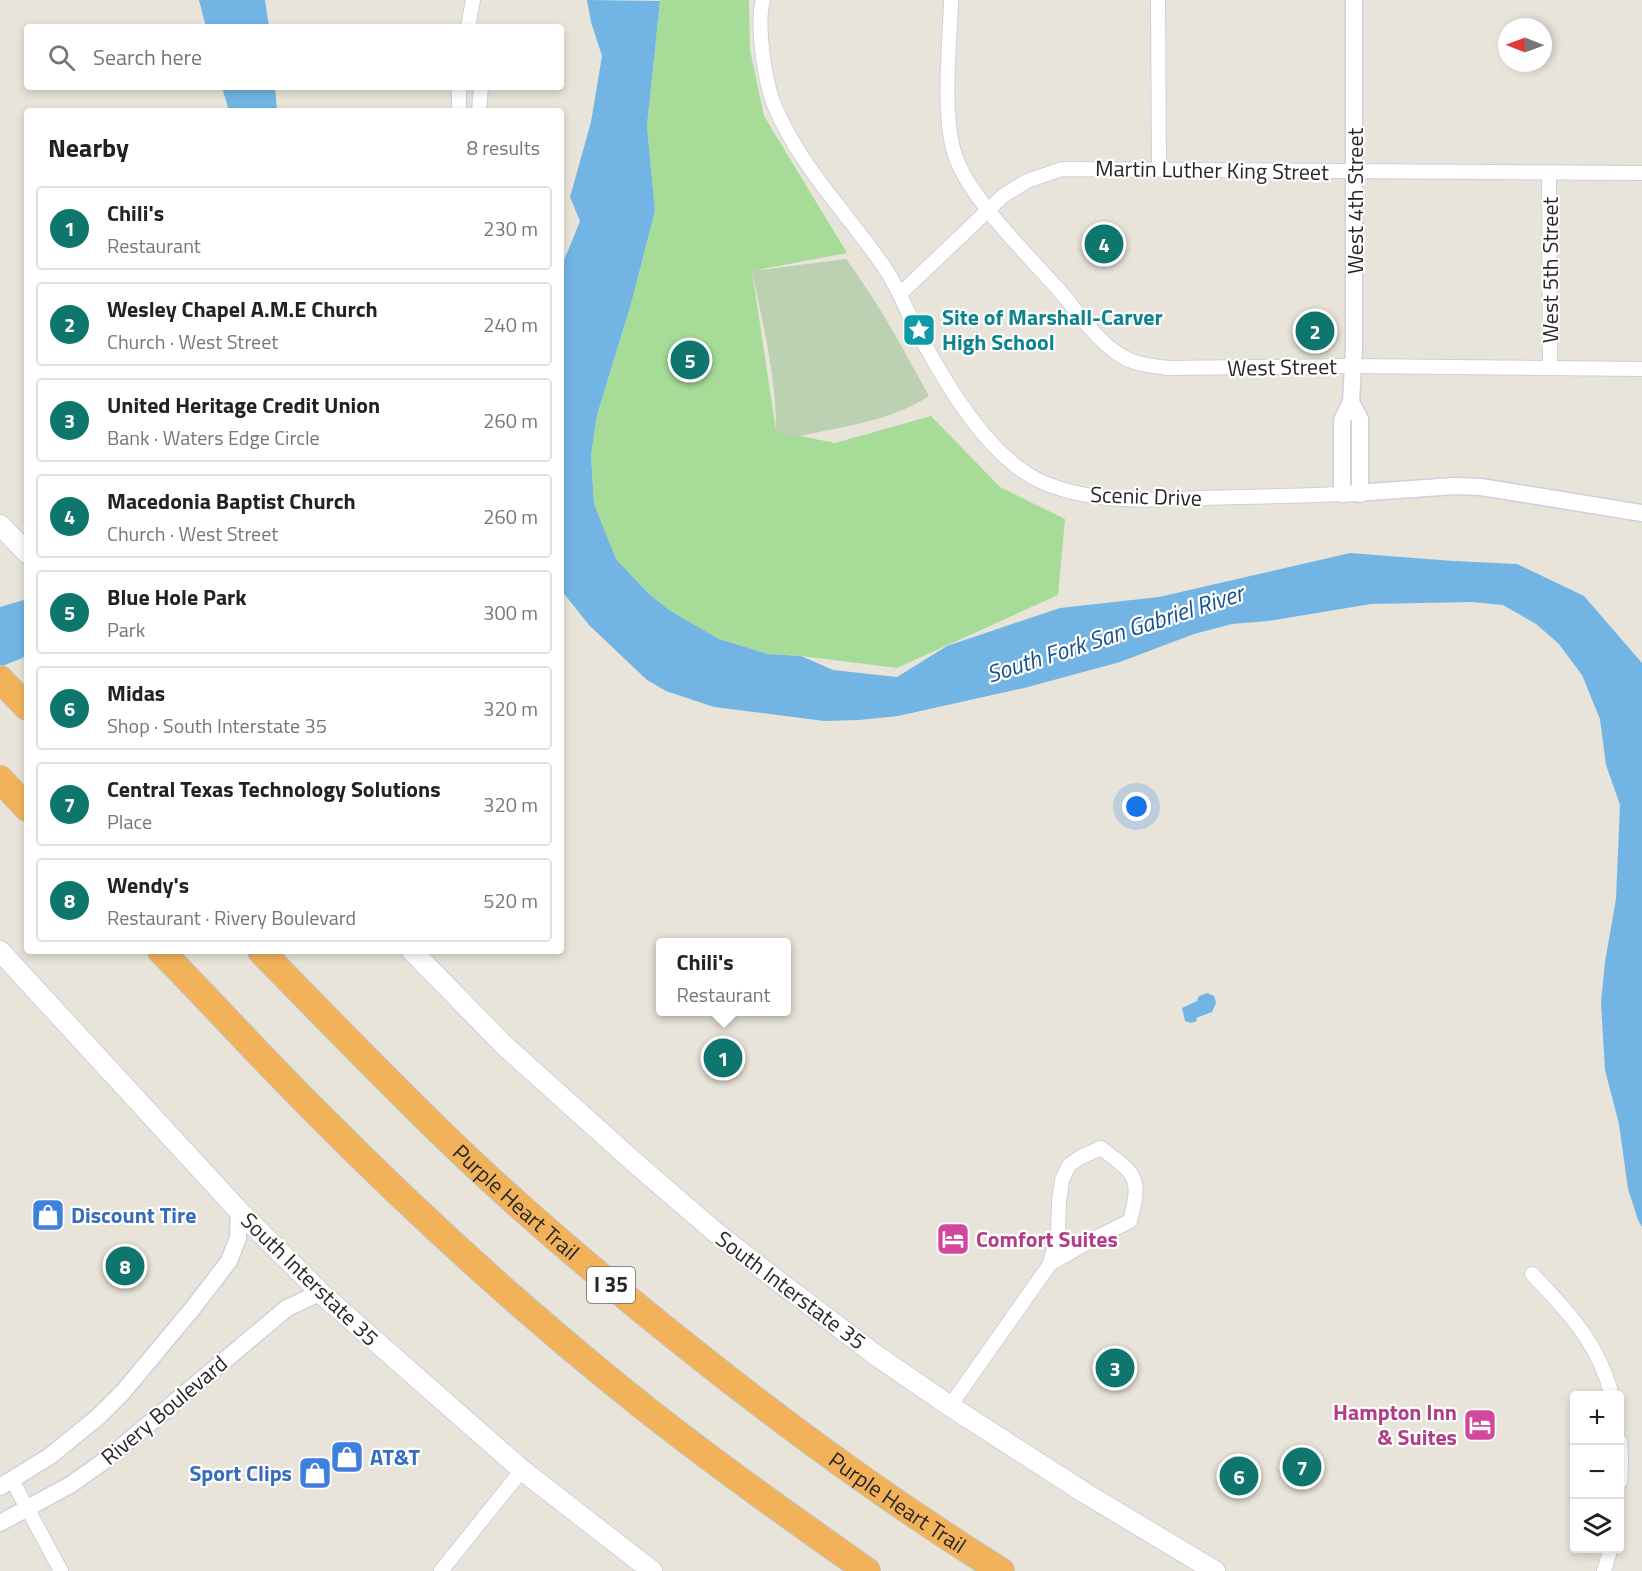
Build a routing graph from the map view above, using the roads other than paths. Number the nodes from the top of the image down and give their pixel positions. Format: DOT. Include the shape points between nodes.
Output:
graph roads {
  1 [pos="473,0"];
  2 [pos="763,0"];
  3 [pos="951,0"];
  4 [pos="1158,0"];
  5 [pos="1354,0"];
  6 [pos="469,24"];
  7 [pos="475,24"];
  8 [pos="459,90"];
  9 [pos="481,90"];
  10 [pos="459,108"];
  11 [pos="479,108"];
  12 [pos="1159,170"];
  13 [pos="1355,171"];
  14 [pos="1549,173"];
  15 [pos="1642,173"];
  16 [pos="989,210"];
  17 [pos="900,294"];
  18 [pos="1352,366"];
  19 [pos="1550,368"];
  20 [pos="1642,369"];
  21 [pos="1351,402"];
  22 [pos="1341,494"];
  23 [pos="1360,494"];
  24 [pos="1642,513"];
  25 [pos="0,525"];
  26 [pos="24,550"];
  27 [pos="0,679"];
  28 [pos="24,704"];
  29 [pos="0,779"];
  30 [pos="24,805"];
  31 [pos="0,951"];
  32 [pos="164,954"];
  33 [pos="264,954"];
  34 [pos="415,954"];
  35 [pos="239,1211"];
  36 [pos="1050,1264"];
  37 [pos="1532,1274"];
  38 [pos="323,1295"];
  39 [pos="1611,1391"];
  40 [pos="950,1406"];
  41 [pos="522,1470"];
  42 [pos="6,1484"];
  43 [pos="28,1509"];
  44 [pos="0,1524"];
  45 [pos="1610,1553"];
  46 [pos="61,1571"];
  47 [pos="441,1571"];
  48 [pos="652,1571"];
  49 [pos="867,1571"];
  50 [pos="1001,1571"];
  51 [pos="1215,1571"];
  52 [pos="1605,1571"];
  1 -- 6 [label="street"];
  1 -- 7 [label="street"];
  2 -- 17 [label="street, Scenic Drive" via="761,36 775,107 810,168 883,264"];
  3 -- 16 [label="street, West Street" via="951,139 966,178"];
  4 -- 12 [label="street"];
  5 -- 13 [label="street, West 4th Street"];
  8 -- 10 [label="street"];
  9 -- 11 [label="street"];
  12 -- 13 [label="street, Martin Luther King Street"];
  12 -- 16 [label="street, Martin Luther King Street" via="1062,169 1027,181"];
  13 -- 14 [label="street, Martin Luther King Street"];
  13 -- 18 [label="street, West 4th Street"];
  14 -- 15 [label="street, Martin Luther King Street"];
  14 -- 19 [label="street, West 5th Street"];
  16 -- 17 [label="street, Martin Luther King Street"];
  16 -- 18 [label="street, West Street" via="1094,331 1114,351 1130,360 1169,368"];
  17 -- 22 [label="street, Scenic Drive" via="954,394 975,423 993,446 1039,480 1092,496 1119,499"];
  18 -- 19 [label="street, West Street"];
  18 -- 21 [label="street, West 4th Street"];
  19 -- 20 [label="street, West Street"];
  21 -- 22 [label="street, West 4th Street" via="1342,420"];
  21 -- 23 [label="street, West 4th Street" via="1360,420"];
  22 -- 23 [label="street, Scenic Drive"];
  23 -- 24 [label="street, Scenic Drive" via="1481,487"];
  25 -- 26 [label="main road"];
  27 -- 28 [label="highway"];
  29 -- 30 [label="highway"];
  31 -- 35 [label="main road, South Interstate 35"];
  32 -- 49 [label="highway" via="320,1116 534,1315 720,1466"];
  33 -- 50 [label="highway, Purple Heart Trail / I 35" via="440,1132 620,1294 835,1460"];
  34 -- 40 [label="main road, South Interstate 35" via="505,1046 714,1231"];
  35 -- 38 [label="main road, South Interstate 35"];
  35 -- 42 [label="street, Rivery Boulevard" via="238,1238 230,1261 123,1392 50,1456"];
  36 -- 36 [label="street" via="1130,1221 1137,1189 1133,1173 1101,1148 1069,1165 1062,1180 1058,1231"];
  36 -- 40 [label="street"];
  37 -- 39 [label="street" via="1587,1336"];
  38 -- 41 [label="main road, South Interstate 35"];
  38 -- 43 [label="street, Rivery Boulevard" via="315,1294 287,1308 106,1459"];
  40 -- 51 [label="main road, South Interstate 35"];
  41 -- 47 [label="street"];
  41 -- 48 [label="main road, South Interstate 35"];
  42 -- 43 [label="street"];
  43 -- 44 [label="street, Rivery Boulevard"];
  43 -- 46 [label="street"];
  45 -- 52 [label="street"];
}
